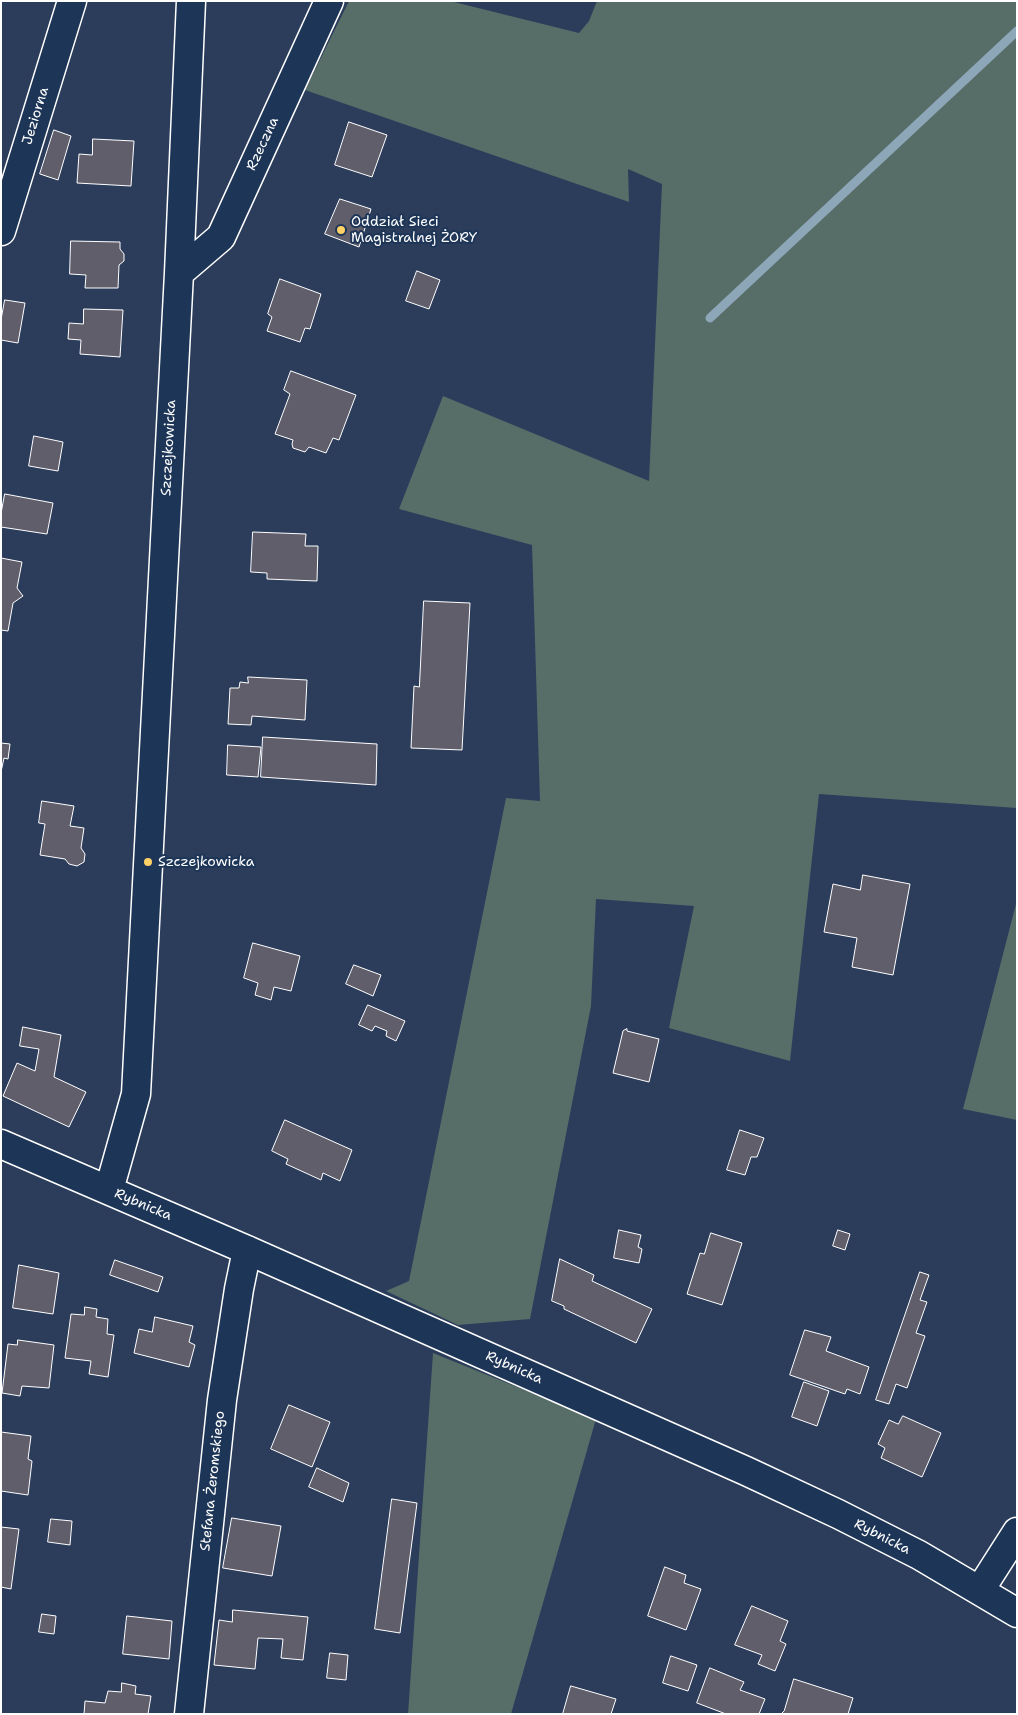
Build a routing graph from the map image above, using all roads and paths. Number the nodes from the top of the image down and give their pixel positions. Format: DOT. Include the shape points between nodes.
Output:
graph roads {
  1 [pos="72,1"];
  2 [pos="191,1"];
  3 [pos="328,1"];
  4 [pos="1,231"];
  5 [pos="179,272"];
  6 [pos="1,1144"];
  7 [pos="109,1190"];
  8 [pos="247,1250"];
  9 [pos="1017,1532"];
  10 [pos="980,1590"];
  11 [pos="1017,1613"];
  12 [pos="189,1714"];
  1 -- 4 [label="street, Jeziorna"];
  2 -- 5 [label="street, Szczejkowicka"];
  3 -- 5 [label="street, Rzeczna" via="221,237"];
  5 -- 7 [label="street, Szczejkowicka" via="136,1094"];
  6 -- 7 [label="street, Rybnicka"];
  7 -- 8 [label="street, Rybnicka"];
  8 -- 10 [label="street, Rybnicka" via="796,1495 918,1555"];
  8 -- 12 [label="street, Stefana Żeromskiego" via="222,1400"];
  9 -- 10 [label="street"];
  10 -- 11 [label="street, Rybnicka"];
}
